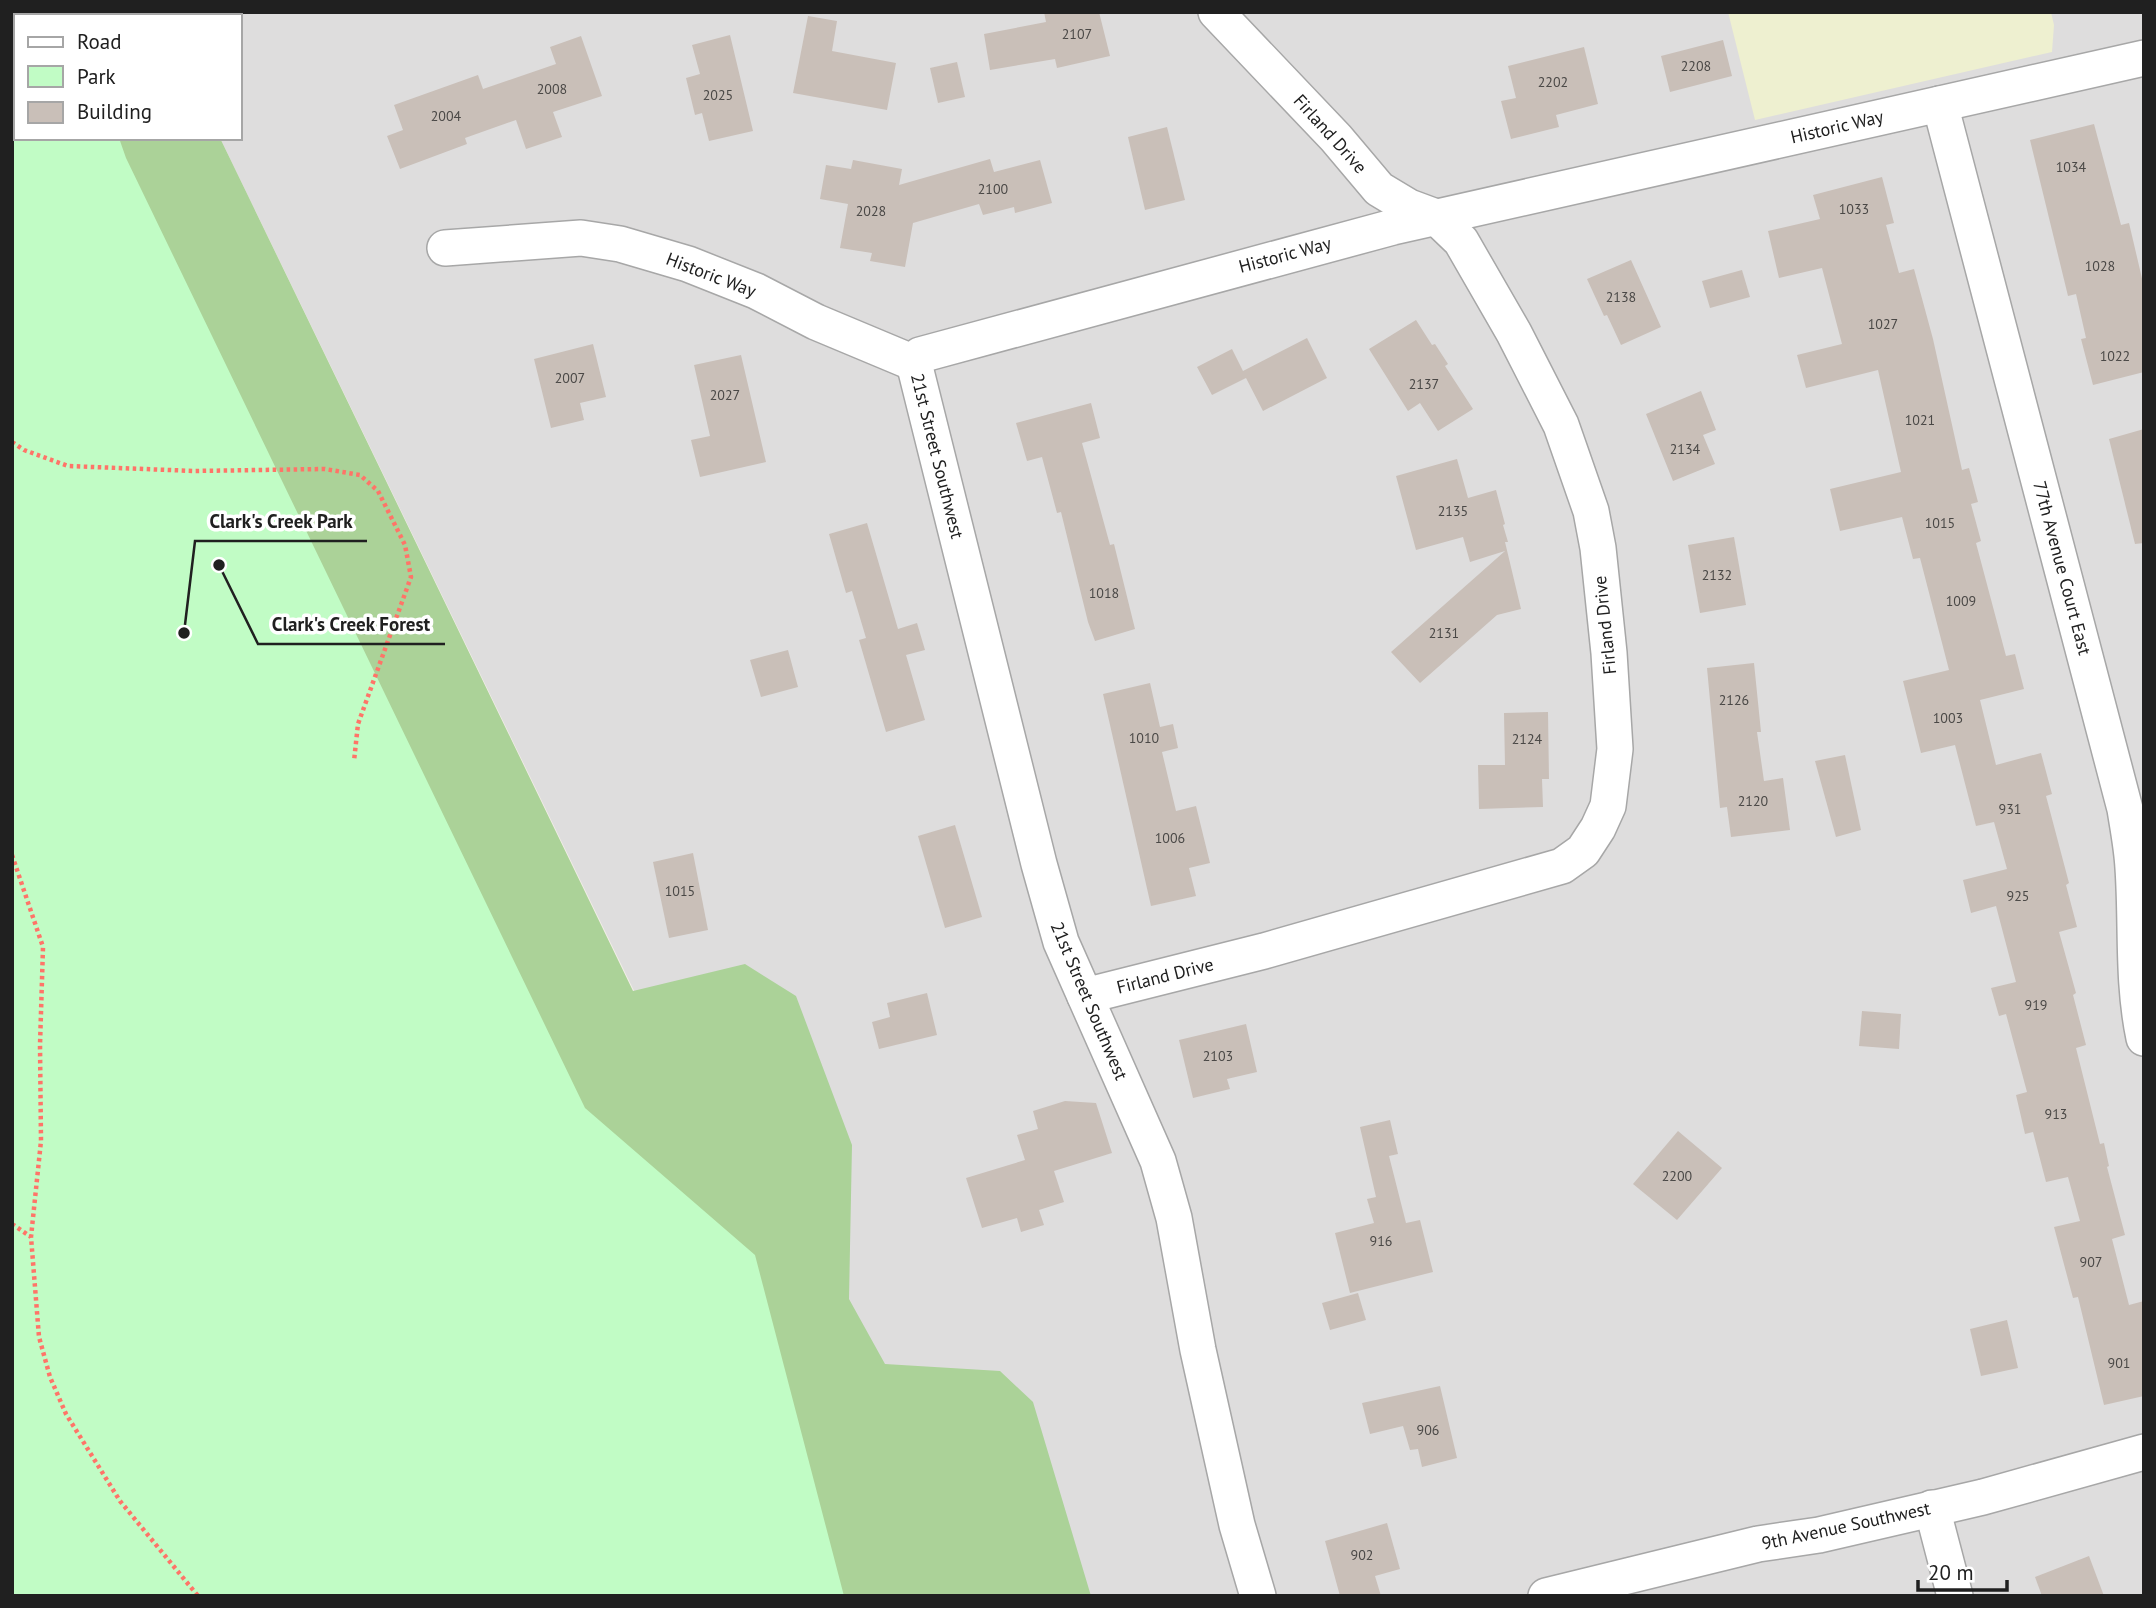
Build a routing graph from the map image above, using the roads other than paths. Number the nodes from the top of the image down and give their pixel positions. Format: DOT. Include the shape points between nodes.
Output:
graph roads {
  1 [pos="1216,12"];
  2 [pos="2144,58"];
  3 [pos="1940,104"];
  4 [pos="1436,217"];
  5 [pos="445,248"];
  6 [pos="914,363"];
  7 [pos="1085,996"];
  8 [pos="2144,1038"];
  9 [pos="2144,1452"];
  10 [pos="1932,1508"];
  11 [pos="1258,1596"];
  12 [pos="1546,1596"];
  13 [pos="1955,1596"];
  1 -- 4 [label="street, Firland Drive" via="1379,188"];
  2 -- 3 [label="street, Historic Way"];
  3 -- 4 [label="street, Historic Way"];
  3 -- 8 [label="street, 77th Avenue Court East" via="2125,808"];
  4 -- 6 [label="street, Historic Way" via="920,355"];
  4 -- 7 [label="street, Firland Drive" via="1461,241 1514,333 1561,425 1591,511 1609,653 1615,749 1608,806 1583,851 1552,870"];
  5 -- 6 [label="street, Historic Way" via="581,238 620,244 756,291"];
  6 -- 7 [label="street, 21st Street Southwest" via="1039,864 1061,942"];
  7 -- 11 [label="street, 21st Street Southwest" via="1166,1186 1237,1525"];
  9 -- 10 [label="street, 9th Avenue Southwest"];
  10 -- 12 [label="street, 9th Avenue Southwest" via="1819,1535 1758,1544"];
  10 -- 13 [label="street"];
}
